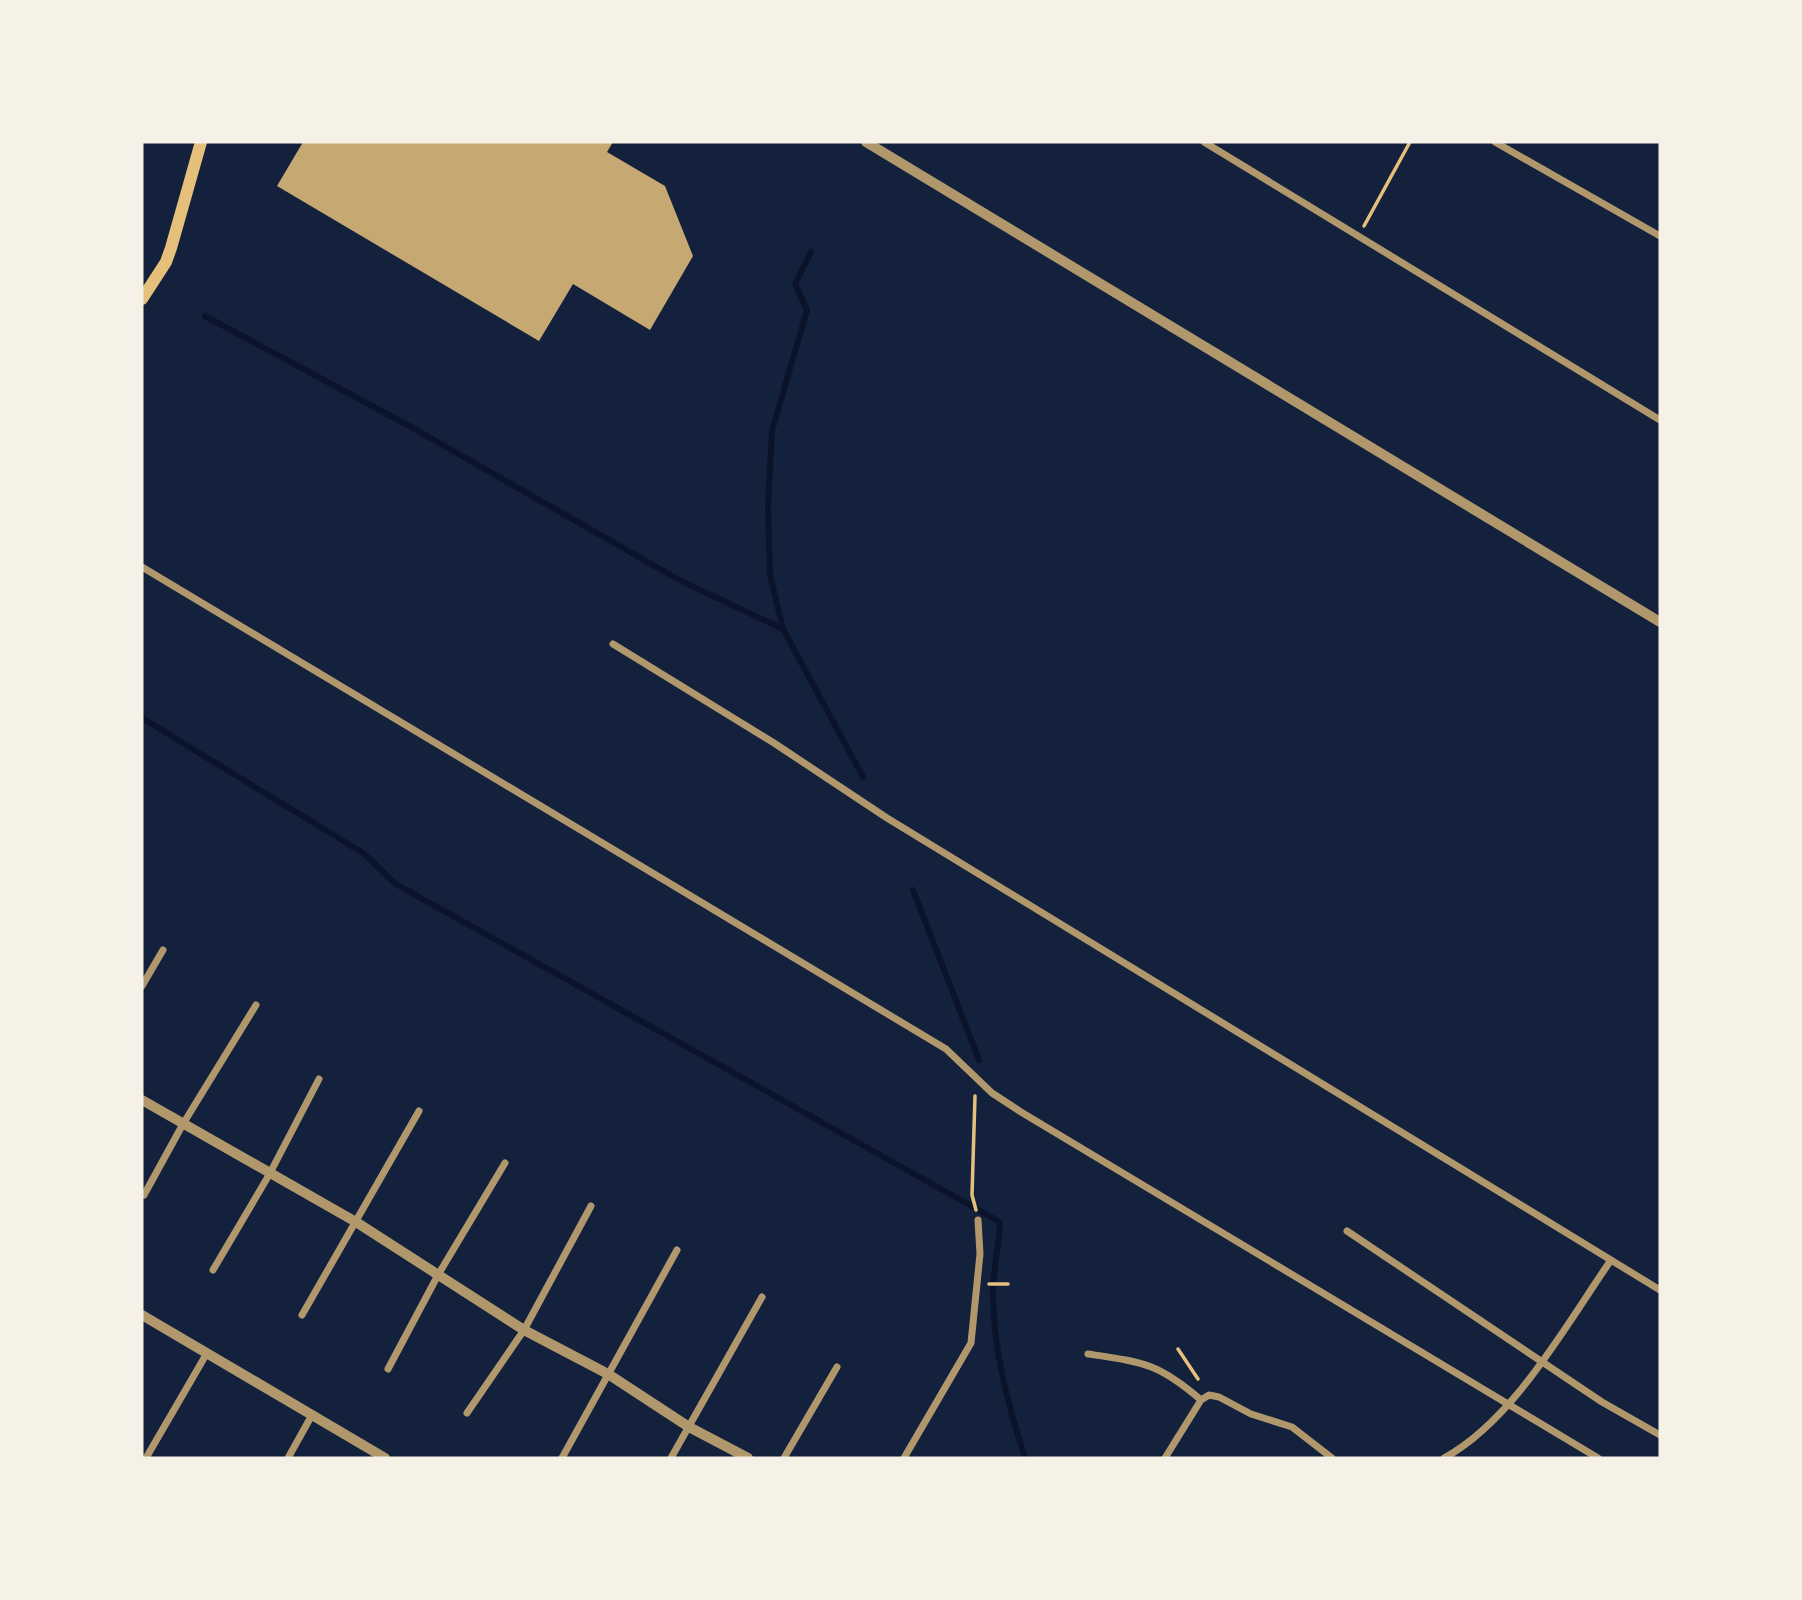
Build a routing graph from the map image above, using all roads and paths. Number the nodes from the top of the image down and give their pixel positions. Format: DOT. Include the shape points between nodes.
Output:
graph roads {
  1 [pos="201,142"];
  2 [pos="866,142"];
  3 [pos="1204,142"];
  4 [pos="1409,142"];
  5 [pos="1495,142"];
  6 [pos="1360,236"];
  7 [pos="1660,236"];
  8 [pos="143,295"];
  9 [pos="1660,420"];
  10 [pos="142,567"];
  11 [pos="1660,622"];
  12 [pos="613,644"];
  13 [pos="163,950"];
  14 [pos="142,986"];
  15 [pos="256,1005"];
  16 [pos="319,1079"];
  17 [pos="976,1080"];
  18 [pos="142,1100"];
  19 [pos="419,1111"];
  20 [pos="183,1124"];
  21 [pos="505,1163"];
  22 [pos="269,1175"];
  23 [pos="144,1195"];
  24 [pos="972,1195"];
  25 [pos="591,1206"];
  26 [pos="978,1220"];
  27 [pos="356,1222"];
  28 [pos="1347,1231"];
  29 [pos="677,1250"];
  30 [pos="1611,1260"];
  31 [pos="213,1270"];
  32 [pos="438,1275"];
  33 [pos="988,1284"];
  34 [pos="1008,1284"];
  35 [pos="1660,1290"];
  36 [pos="762,1297"];
  37 [pos="142,1315"];
  38 [pos="302,1315"];
  39 [pos="524,1330"];
  40 [pos="1178,1349"];
  41 [pos="207,1353"];
  42 [pos="1088,1354"];
  43 [pos="1541,1362"];
  44 [pos="837,1367"];
  45 [pos="388,1369"];
  46 [pos="608,1374"];
  47 [pos="1209,1395"];
  48 [pos="1201,1400"];
  49 [pos="1507,1404"];
  50 [pos="467,1413"];
  51 [pos="312,1415"];
  52 [pos="689,1427"];
  53 [pos="1660,1435"];
  54 [pos="146,1458"];
  55 [pos="288,1458"];
  56 [pos="386,1458"];
  57 [pos="562,1458"];
  58 [pos="671,1458"];
  59 [pos="748,1458"];
  60 [pos="784,1458"];
  61 [pos="904,1458"];
  62 [pos="1165,1458"];
  63 [pos="1332,1458"];
  64 [pos="1444,1458"];
  65 [pos="1598,1458"];
  1 -- 8 [label="main road" via="166,262"];
  2 -- 11 [label="street"];
  3 -- 6 [label="street"];
  4 -- 6 [label="path"];
  5 -- 7 [label="street"];
  6 -- 9 [label="street"];
  10 -- 17 [label="street" via="946,1049"];
  12 -- 30 [label="street" via="887,818"];
  13 -- 14 [label="street"];
  15 -- 20 [label="street"];
  16 -- 22 [label="street"];
  17 -- 24 [label="path"];
  17 -- 49 [label="street" via="1032,1119"];
  18 -- 20 [label="street"];
  19 -- 27 [label="street"];
  20 -- 22 [label="street"];
  20 -- 23 [label="street"];
  21 -- 32 [label="street"];
  22 -- 27 [label="street"];
  22 -- 31 [label="street"];
  25 -- 39 [label="street"];
  26 -- 61 [label="street" via="981,1254 971,1343"];
  27 -- 32 [label="street"];
  27 -- 38 [label="street"];
  28 -- 43 [label="street"];
  29 -- 46 [label="street"];
  30 -- 35 [label="street"];
  30 -- 43 [label="street"];
  32 -- 39 [label="street"];
  32 -- 45 [label="street"];
  33 -- 34 [label="path"];
  36 -- 52 [label="street"];
  37 -- 41 [label="street"];
  39 -- 46 [label="street"];
  39 -- 50 [label="street"];
  40 -- 47 [label="path"];
  41 -- 51 [label="street"];
  41 -- 54 [label="street"];
  42 -- 48 [label="street" via="1155,1367"];
  43 -- 49 [label="street"];
  43 -- 53 [label="street"];
  44 -- 60 [label="street"];
  46 -- 52 [label="street"];
  46 -- 57 [label="street"];
  47 -- 48 [label="street"];
  47 -- 63 [label="street" via="1292,1427"];
  48 -- 62 [label="street"];
  49 -- 64 [label="street" via="1484,1430"];
  49 -- 65 [label="street"];
  51 -- 55 [label="street"];
  51 -- 56 [label="street"];
  52 -- 58 [label="street"];
  52 -- 59 [label="street"];
}
